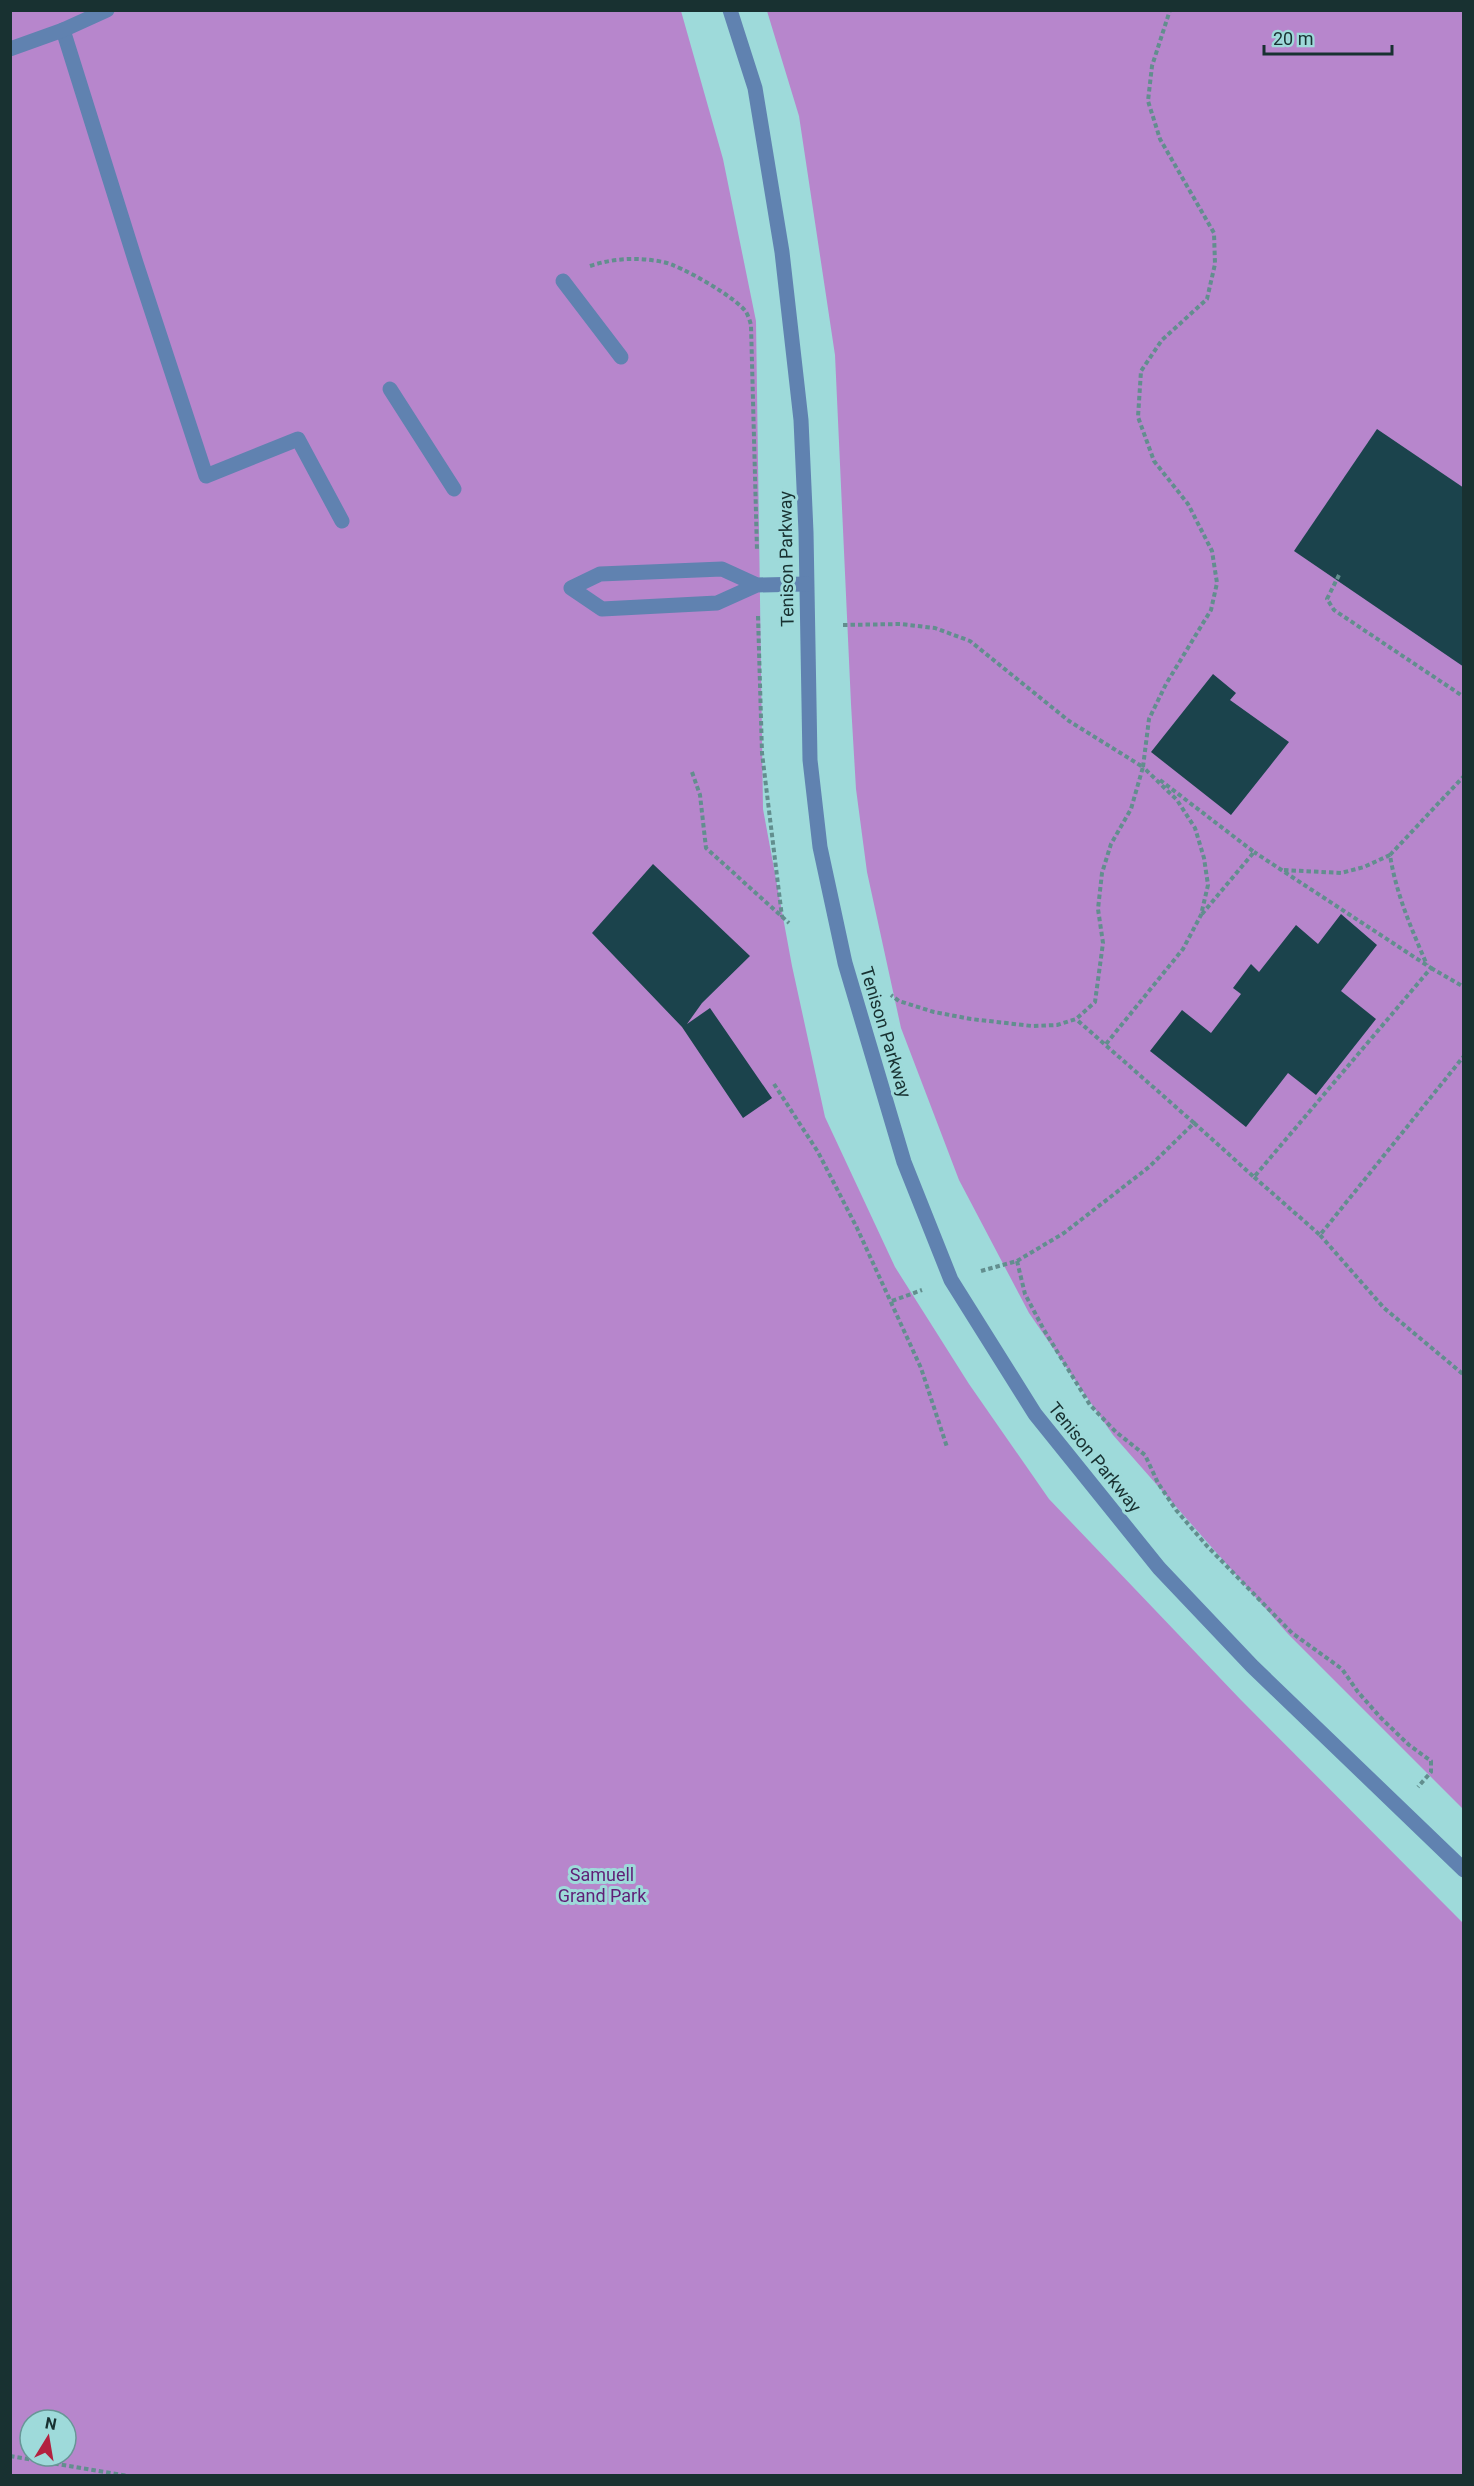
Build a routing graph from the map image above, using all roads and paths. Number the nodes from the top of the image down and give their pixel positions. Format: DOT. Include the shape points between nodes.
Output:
graph roads {
  1 [pos="107,10"];
  2 [pos="730,10"];
  3 [pos="1170,10"];
  4 [pos="63,30"];
  5 [pos="10,49"];
  6 [pos="564,281"];
  7 [pos="621,357"];
  8 [pos="390,389"];
  9 [pos="454,489"];
  10 [pos="342,521"];
  11 [pos="1339,574"];
  12 [pos="806,584"];
  13 [pos="757,585"];
  14 [pos="843,625"];
  15 [pos="1464,697"];
  16 [pos="1143,767"];
  17 [pos="692,772"];
  18 [pos="1464,776"];
  19 [pos="1254,852"];
  20 [pos="1390,855"];
  21 [pos="1281,870"];
  22 [pos="1201,915"];
  23 [pos="782,917"];
  24 [pos="789,923"];
  25 [pos="1429,967"];
  26 [pos="1464,987"];
  27 [pos="891,995"];
  28 [pos="1076,1019"];
  29 [pos="1106,1044"];
  30 [pos="1464,1056"];
  31 [pos="774,1084"];
  32 [pos="1194,1123"];
  33 [pos="1254,1177"];
  34 [pos="1320,1234"];
  35 [pos="1017,1261"];
  36 [pos="951,1280"];
  37 [pos="892,1301"];
  38 [pos="1464,1376"];
  39 [pos="947,1447"];
  40 [pos="1400,1806"];
  41 [pos="1464,1870"];
  42 [pos="10,2456"];
  43 [pos="128,2475"];
  1 -- 4 [label="street"];
  2 -- 12 [label="street, Tenison Parkway" via="754,88 782,252 801,420"];
  3 -- 16 [label="path" via="1152,66 1148,101 1160,139 1214,233 1215,264 1207,299 1162,340 1141,371 1138,417 1154,461 1188,504 1212,551 1216,582 1211,609 1149,719"];
  4 -- 5 [label="street"];
  4 -- 10 [label="street" via="206,476 298,439"];
  6 -- 7 [label="street"];
  6 -- 13 [label="path" via="581,269 625,258 666,262 705,282 746,311 751,325"];
  8 -- 9 [label="street"];
  11 -- 15 [label="path" via="1327,599 1334,610"];
  12 -- 13 [label="street"];
  12 -- 36 [label="street, Tenison Parkway" via="810,760 832,910 904,1162"];
  13 -- 13 [label="street" via="722,569 600,574 571,588 602,609 717,603"];
  13 -- 23 [label="path" via="762,753"];
  14 -- 16 [label="path" via="935,628 970,641 1069,720"];
  16 -- 19 [label="path"];
  16 -- 22 [label="path" via="1177,800 1195,828 1208,885"];
  16 -- 28 [label="path" via="1131,809 1102,873 1098,909 1103,943 1095,1002"];
  17 -- 23 [label="path" via="700,795 706,848"];
  18 -- 20 [label="path"];
  19 -- 21 [label="path"];
  19 -- 22 [label="path"];
  20 -- 21 [label="path" via="1341,873"];
  20 -- 25 [label="path" via="1405,912"];
  21 -- 25 [label="path"];
  22 -- 29 [label="path" via="1183,949"];
  23 -- 24 [label="path"];
  25 -- 26 [label="path"];
  25 -- 33 [label="path"];
  27 -- 28 [label="path" via="934,1012 972,1019 1032,1026 1058,1025"];
  28 -- 29 [label="path"];
  29 -- 32 [label="path"];
  30 -- 34 [label="path"];
  31 -- 37 [label="path" via="818,1152"];
  32 -- 33 [label="path"];
  32 -- 35 [label="path" via="1094,1212"];
  33 -- 34 [label="path"];
  34 -- 38 [label="path" via="1384,1308"];
  35 -- 36 [label="path"];
  35 -- 40 [label="path" via="1025,1294 1090,1405 1145,1455 1176,1510 1292,1633 1342,1669 1381,1718 1431,1761 1431,1772"];
  36 -- 37 [label="path"];
  36 -- 40 [label="street, Tenison Parkway" via="1035,1414 1159,1568 1252,1666"];
  37 -- 39 [label="path" via="921,1368"];
  40 -- 41 [label="street, Tenison Parkway"];
  42 -- 43 [label="path"];
}
